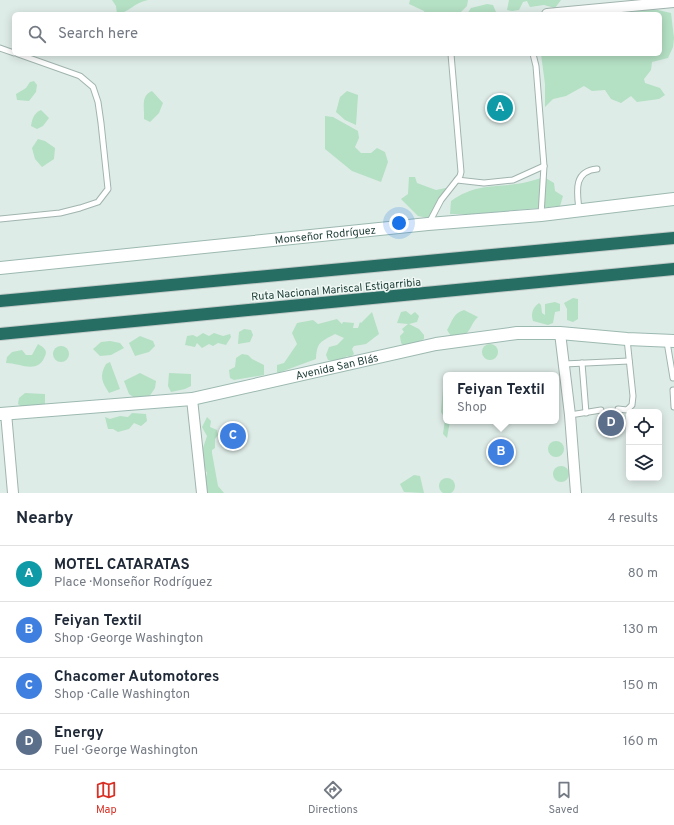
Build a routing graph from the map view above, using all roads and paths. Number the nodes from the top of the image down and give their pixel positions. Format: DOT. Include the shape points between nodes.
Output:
graph roads {
  1 [pos="674,2"];
  2 [pos="568,12"];
  3 [pos="0,48"];
  4 [pos="12,52"];
  5 [pos="24,56"];
  6 [pos="451,56"];
  7 [pos="534,56"];
  8 [pos="544,166"];
  9 [pos="596,169"];
  10 [pos="457,180"];
  11 [pos="674,199"];
  12 [pos="579,210"];
  13 [pos="541,214"];
  14 [pos="0,219"];
  15 [pos="428,224"];
  16 [pos="674,238"];
  17 [pos="0,268"];
  18 [pos="674,269"];
  19 [pos="0,301"];
  20 [pos="560,333"];
  21 [pos="0,334"];
  22 [pos="627,339"];
  23 [pos="670,341"];
  24 [pos="629,361"];
  25 [pos="582,363"];
  26 [pos="564,364"];
  27 [pos="673,378"];
  28 [pos="673,390"];
  29 [pos="192,399"];
  30 [pos="674,407"];
  31 [pos="618,409"];
  32 [pos="601,410"];
  33 [pos="3,413"];
  34 [pos="586,413"];
  35 [pos="570,415"];
  36 [pos="14,493"];
  37 [pos="202,493"];
  38 [pos="576,493"];
  1 -- 2 [label="street"];
  3 -- 4 [label="lane"];
  5 -- 14 [label="lane" via="80,76 93,87 101,122 108,189 98,202 80,208 60,213"];
  6 -- 10 [label="lane" via="461,172"];
  7 -- 8 [label="lane"];
  8 -- 10 [label="lane" via="513,180 484,183"];
  8 -- 13 [label="lane"];
  9 -- 12 [label="lane" via="590,169 581,176 577,185"];
  10 -- 15 [label="lane" via="441,200"];
  11 -- 12 [label="street, Monseñor Rodríguez"];
  12 -- 13 [label="street, Monseñor Rodríguez"];
  13 -- 15 [label="street, Monseñor Rodríguez"];
  15 -- 17 [label="street, Monseñor Rodríguez"];
  16 -- 19 [label="highway, Ruta Nacional Mariscal Estigarribia"];
  18 -- 21 [label="highway, Ruta Nacional Mariscal Estigarribia"];
  20 -- 22 [label="street, Avenida San Blás"];
  20 -- 26 [label="street"];
  20 -- 29 [label="street, Avenida San Blás" via="516,333 436,344"];
  22 -- 23 [label="street, Avenida San Blás"];
  22 -- 24 [label="lane"];
  23 -- 27 [label="lane"];
  24 -- 25 [label="lane"];
  24 -- 31 [label="lane" via="632,405 627,410"];
  25 -- 26 [label="lane"];
  25 -- 34 [label="lane"];
  26 -- 35 [label="street"];
  28 -- 30 [label="lane"];
  29 -- 33 [label="street, Avenida San Blás"];
  29 -- 37 [label="street"];
  32 -- 34 [label="lane"];
  33 -- 36 [label="street"];
  34 -- 35 [label="lane"];
  35 -- 38 [label="street"];
}
